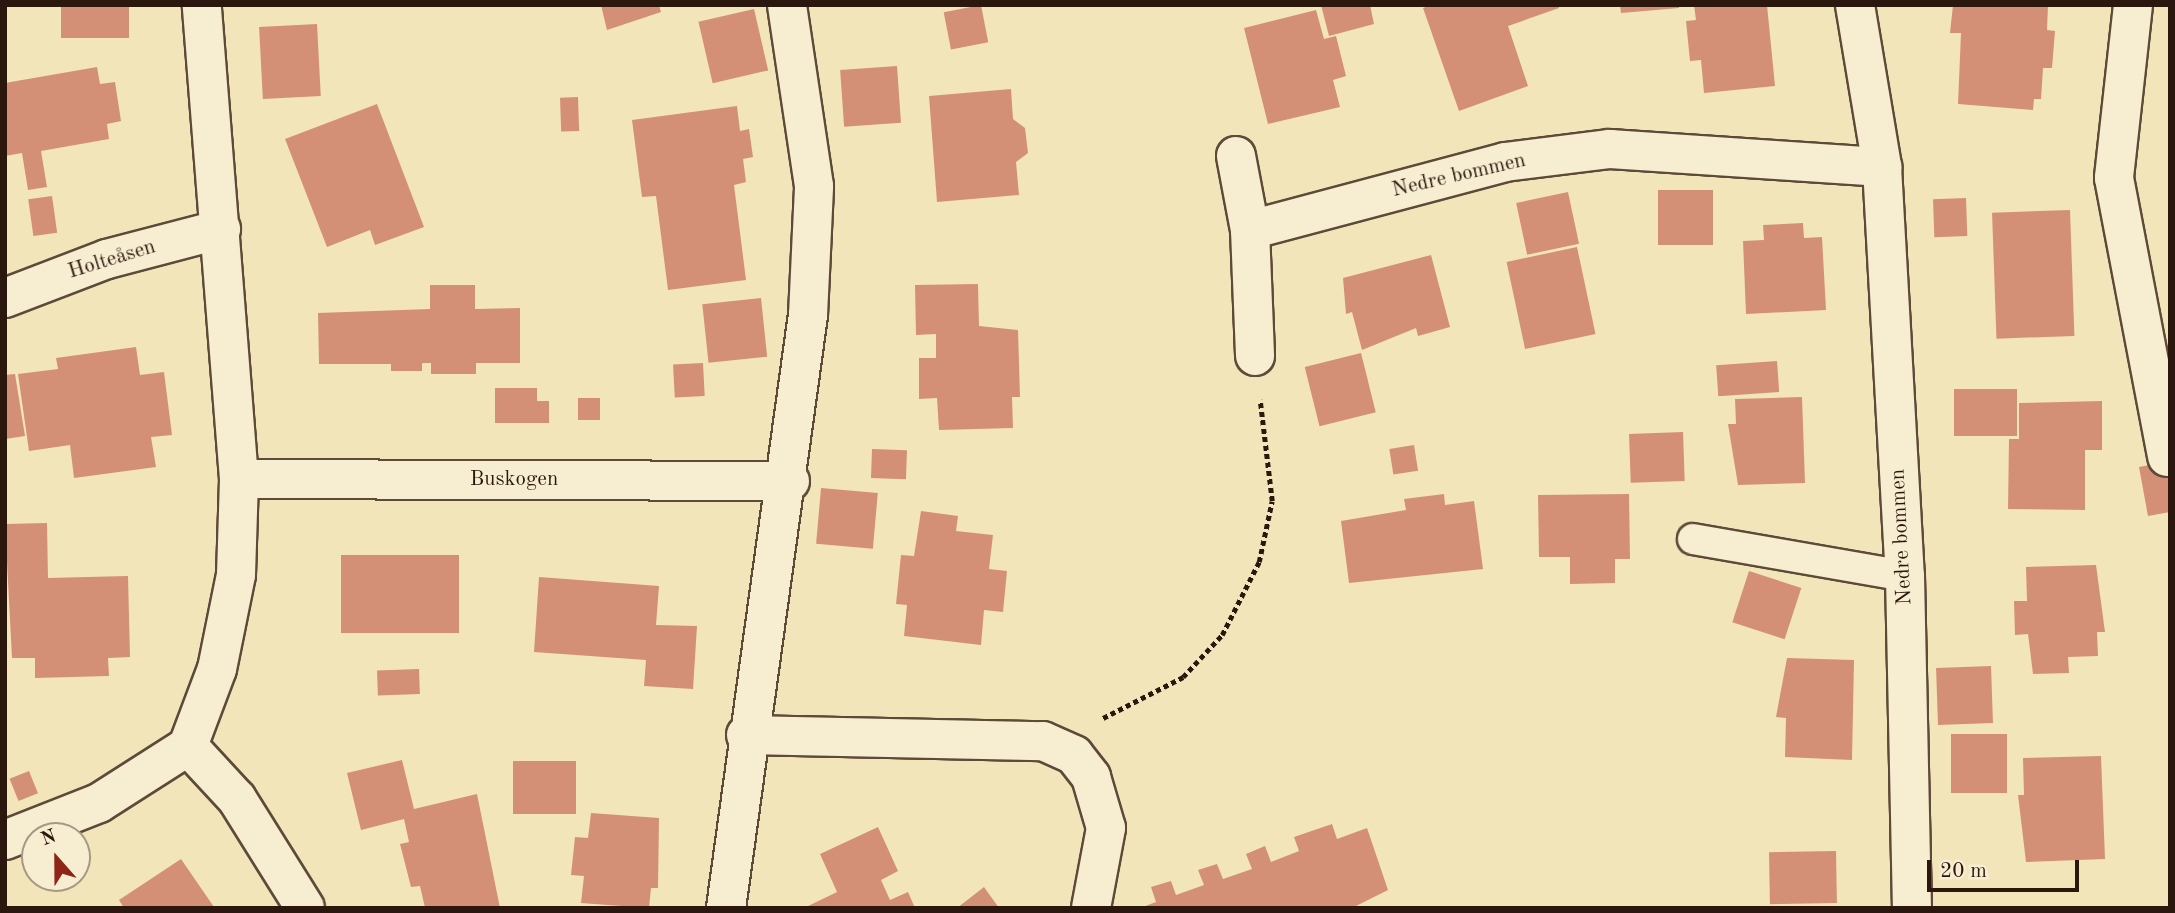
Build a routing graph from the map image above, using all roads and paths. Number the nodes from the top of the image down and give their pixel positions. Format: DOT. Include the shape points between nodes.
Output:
graph roads {
  1 [pos="202,5"];
  2 [pos="787,5"];
  3 [pos="1855,5"];
  4 [pos="2133,5"];
  5 [pos="1237,156"];
  6 [pos="1882,167"];
  7 [pos="221,229"];
  8 [pos="1250,230"];
  9 [pos="5,298"];
  10 [pos="1255,356"];
  11 [pos="2168,457"];
  12 [pos="239,479"];
  13 [pos="790,481"];
  14 [pos="1693,539"];
  15 [pos="1905,576"];
  16 [pos="746,735"];
  17 [pos="1043,741"];
  18 [pos="188,746"];
  19 [pos="5,840"];
  20 [pos="305,908"];
  21 [pos="726,908"];
  22 [pos="1091,908"];
  23 [pos="1912,908"];
  1 -- 7 [label="street"];
  2 -- 13 [label="street" via="814,186 808,315"];
  3 -- 6 [label="street, Nedre bommen"];
  4 -- 11 [label="street" via="2114,178"];
  5 -- 8 [label="street"];
  6 -- 8 [label="street, Nedre bommen" via="1610,149 1505,162"];
  6 -- 15 [label="street, Nedre bommen"];
  7 -- 9 [label="street, Holteåsen" via="107,258"];
  7 -- 12 [label="street"];
  8 -- 10 [label="street"];
  10 -- 17 [label="path" via="1272,500 1259,562 1222,635 1182,677 1136,706"];
  12 -- 13 [label="street, Buskogen"];
  12 -- 18 [label="street" via="236,575 217,669"];
  13 -- 16 [label="street"];
  14 -- 15 [label="lane"];
  15 -- 23 [label="street, Nedre bommen"];
  16 -- 17 [label="street"];
  16 -- 21 [label="street"];
  17 -- 22 [label="street" via="1074,755 1091,777 1100,806 1106,828"];
  18 -- 19 [label="street" via="99,803"];
  18 -- 20 [label="street" via="237,799"];
}
